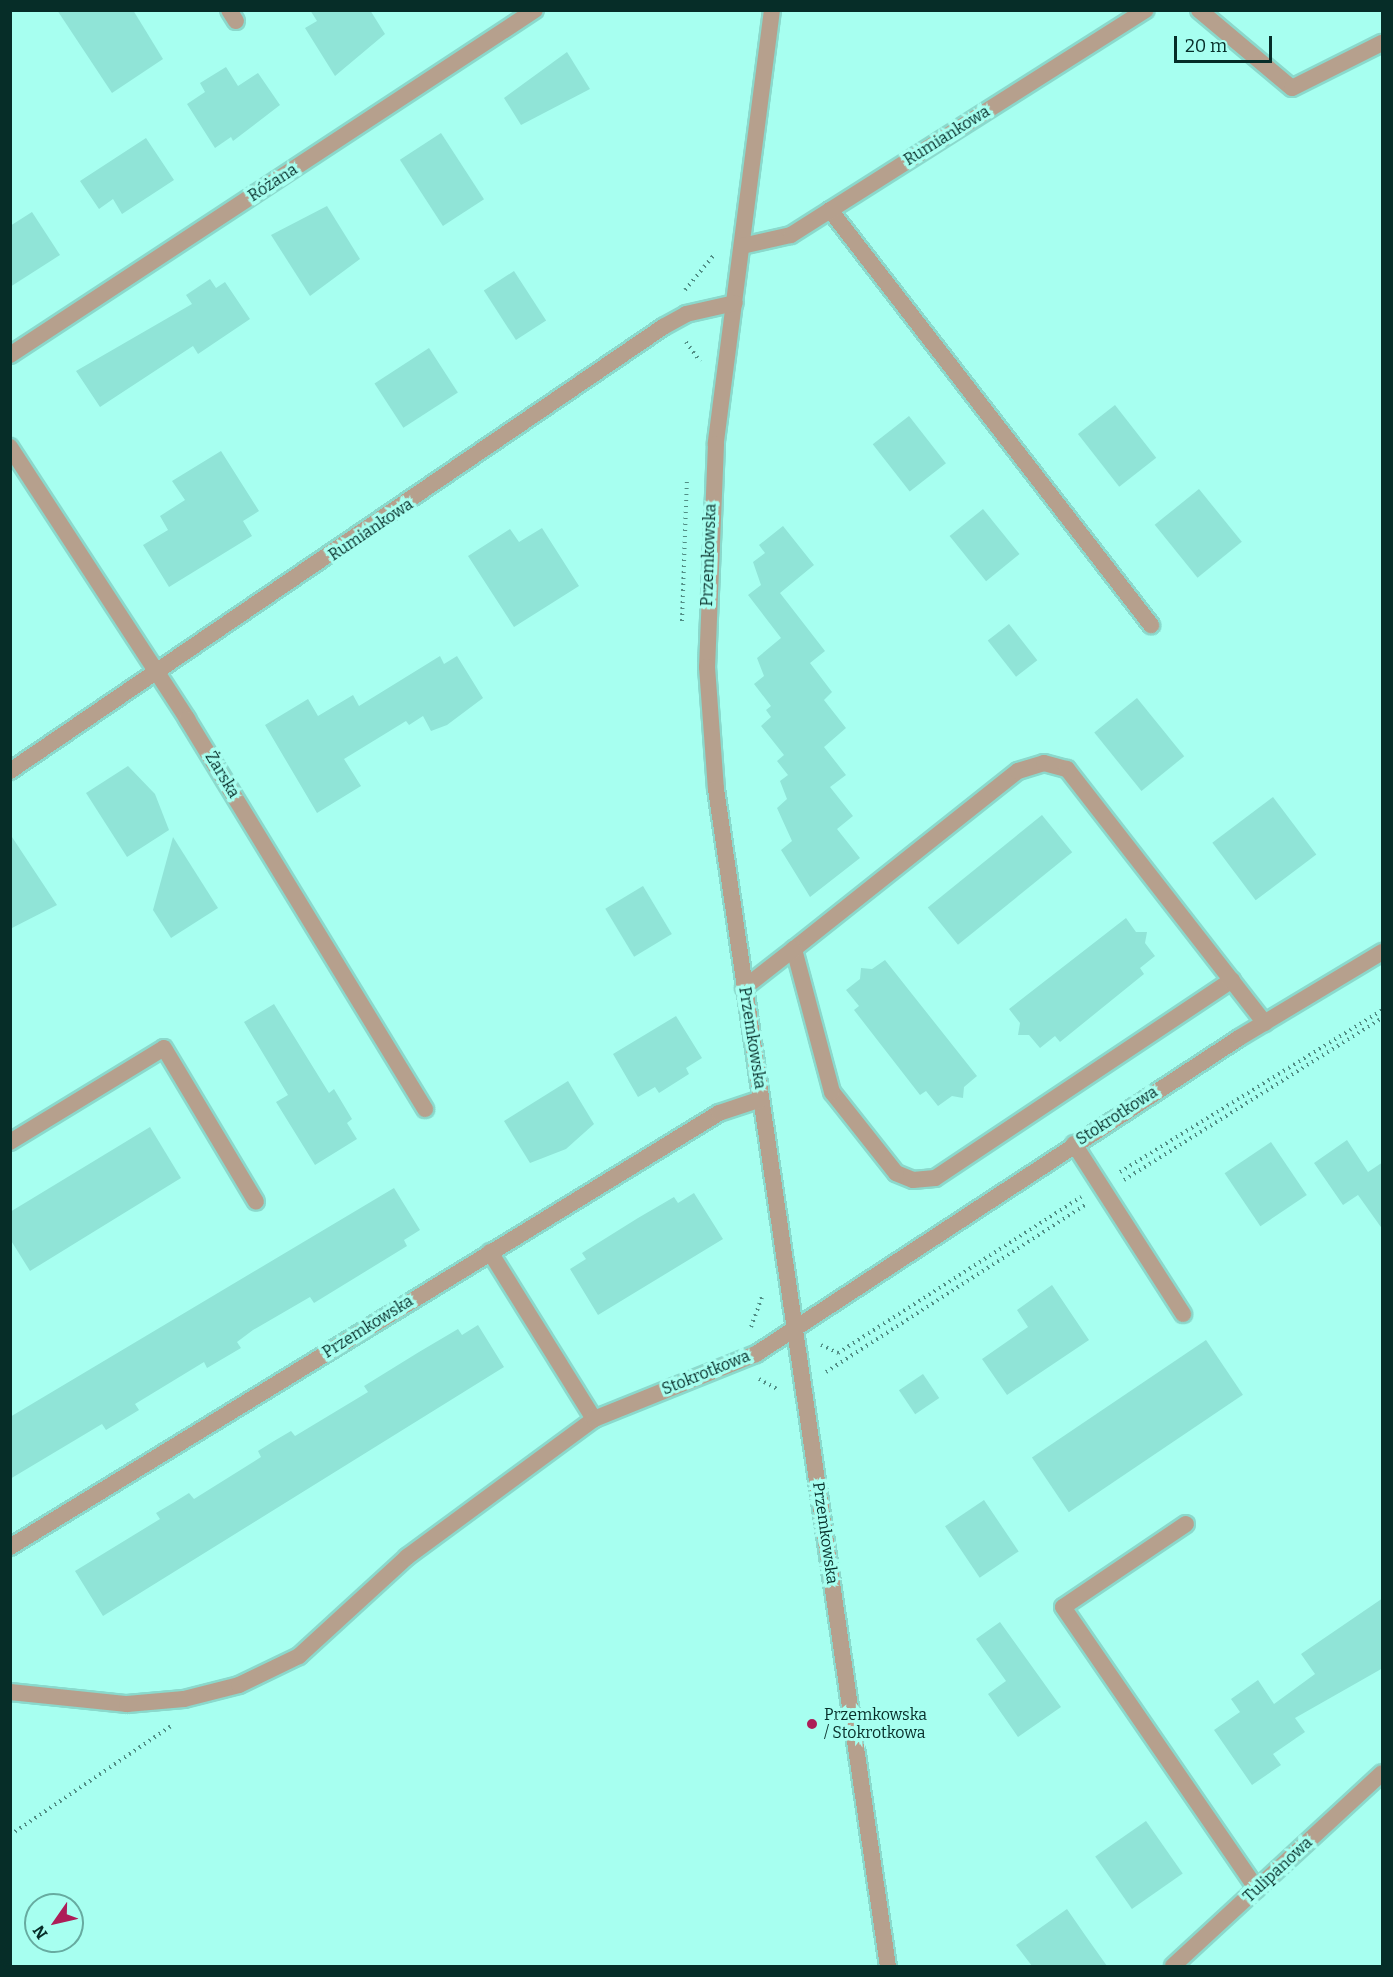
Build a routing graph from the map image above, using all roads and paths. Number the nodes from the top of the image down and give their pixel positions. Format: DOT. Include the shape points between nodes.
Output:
graph roads {
  1 [pos="535,10"];
  2 [pos="772,10"];
  3 [pos="1146,10"];
  4 [pos="1199,10"];
  5 [pos="1383,43"];
  6 [pos="830,210"];
  7 [pos="742,246"];
  8 [pos="735,303"];
  9 [pos="10,355"];
  10 [pos="10,447"];
  11 [pos="1151,625"];
  12 [pos="159,674"];
  13 [pos="10,771"];
  14 [pos="794,949"];
  15 [pos="1383,952"];
  16 [pos="1232,980"];
  17 [pos="744,988"];
  18 [pos="1265,1023"];
  19 [pos="761,1099"];
  20 [pos="425,1109"];
  21 [pos="10,1142"];
  22 [pos="1074,1144"];
  23 [pos="256,1202"];
  24 [pos="490,1252"];
  25 [pos="1183,1314"];
  26 [pos="793,1326"];
  27 [pos="594,1419"];
  28 [pos="1186,1524"];
  29 [pos="10,1547"];
  30 [pos="10,1692"];
  31 [pos="178,1721"];
  32 [pos="1383,1773"];
  33 [pos="10,1835"];
  34 [pos="1257,1889"];
  35 [pos="888,1966"];
  36 [pos="1173,1966"];
  1 -- 9 [label="street, Różana"];
  2 -- 7 [label="street, Przemkowska"];
  3 -- 6 [label="street, Rumiankowa"];
  4 -- 5 [label="street" via="1292,88"];
  6 -- 7 [label="street, Rumiankowa" via="779,241"];
  6 -- 11 [label="street"];
  7 -- 8 [label="street, Przemkowska"];
  8 -- 12 [label="street, Rumiankowa" via="686,314 663,327"];
  8 -- 17 [label="street, Przemkowska" via="711,498 707,667 716,789"];
  10 -- 12 [label="street, Żarska"];
  12 -- 13 [label="street, Rumiankowa"];
  12 -- 20 [label="street, Żarska"];
  14 -- 16 [label="street" via="1018,771 1044,763 1067,769"];
  14 -- 16 [label="street" via="832,1092 896,1173 913,1180 935,1178"];
  14 -- 17 [label="street"];
  15 -- 18 [label="street, Stokrotkowa"];
  16 -- 18 [label="street"];
  17 -- 19 [label="street, Przemkowska"];
  18 -- 22 [label="street, Stokrotkowa"];
  19 -- 24 [label="street, Przemkowska" via="719,1113"];
  19 -- 26 [label="street, Przemkowska"];
  21 -- 23 [label="street" via="164,1048"];
  22 -- 25 [label="street"];
  22 -- 26 [label="street, Stokrotkowa"];
  24 -- 27 [label="street"];
  24 -- 29 [label="street, Przemkowska"];
  26 -- 27 [label="street, Stokrotkowa" via="756,1354"];
  26 -- 35 [label="street, Przemkowska"];
  27 -- 30 [label="street, Stokrotkowa" via="407,1557 299,1656 238,1685 184,1699 127,1704"];
  28 -- 34 [label="street" via="1063,1607"];
  31 -- 33 [label="path"];
  32 -- 34 [label="street, Tulipanowa"];
  34 -- 36 [label="street, Tulipanowa"];
}
